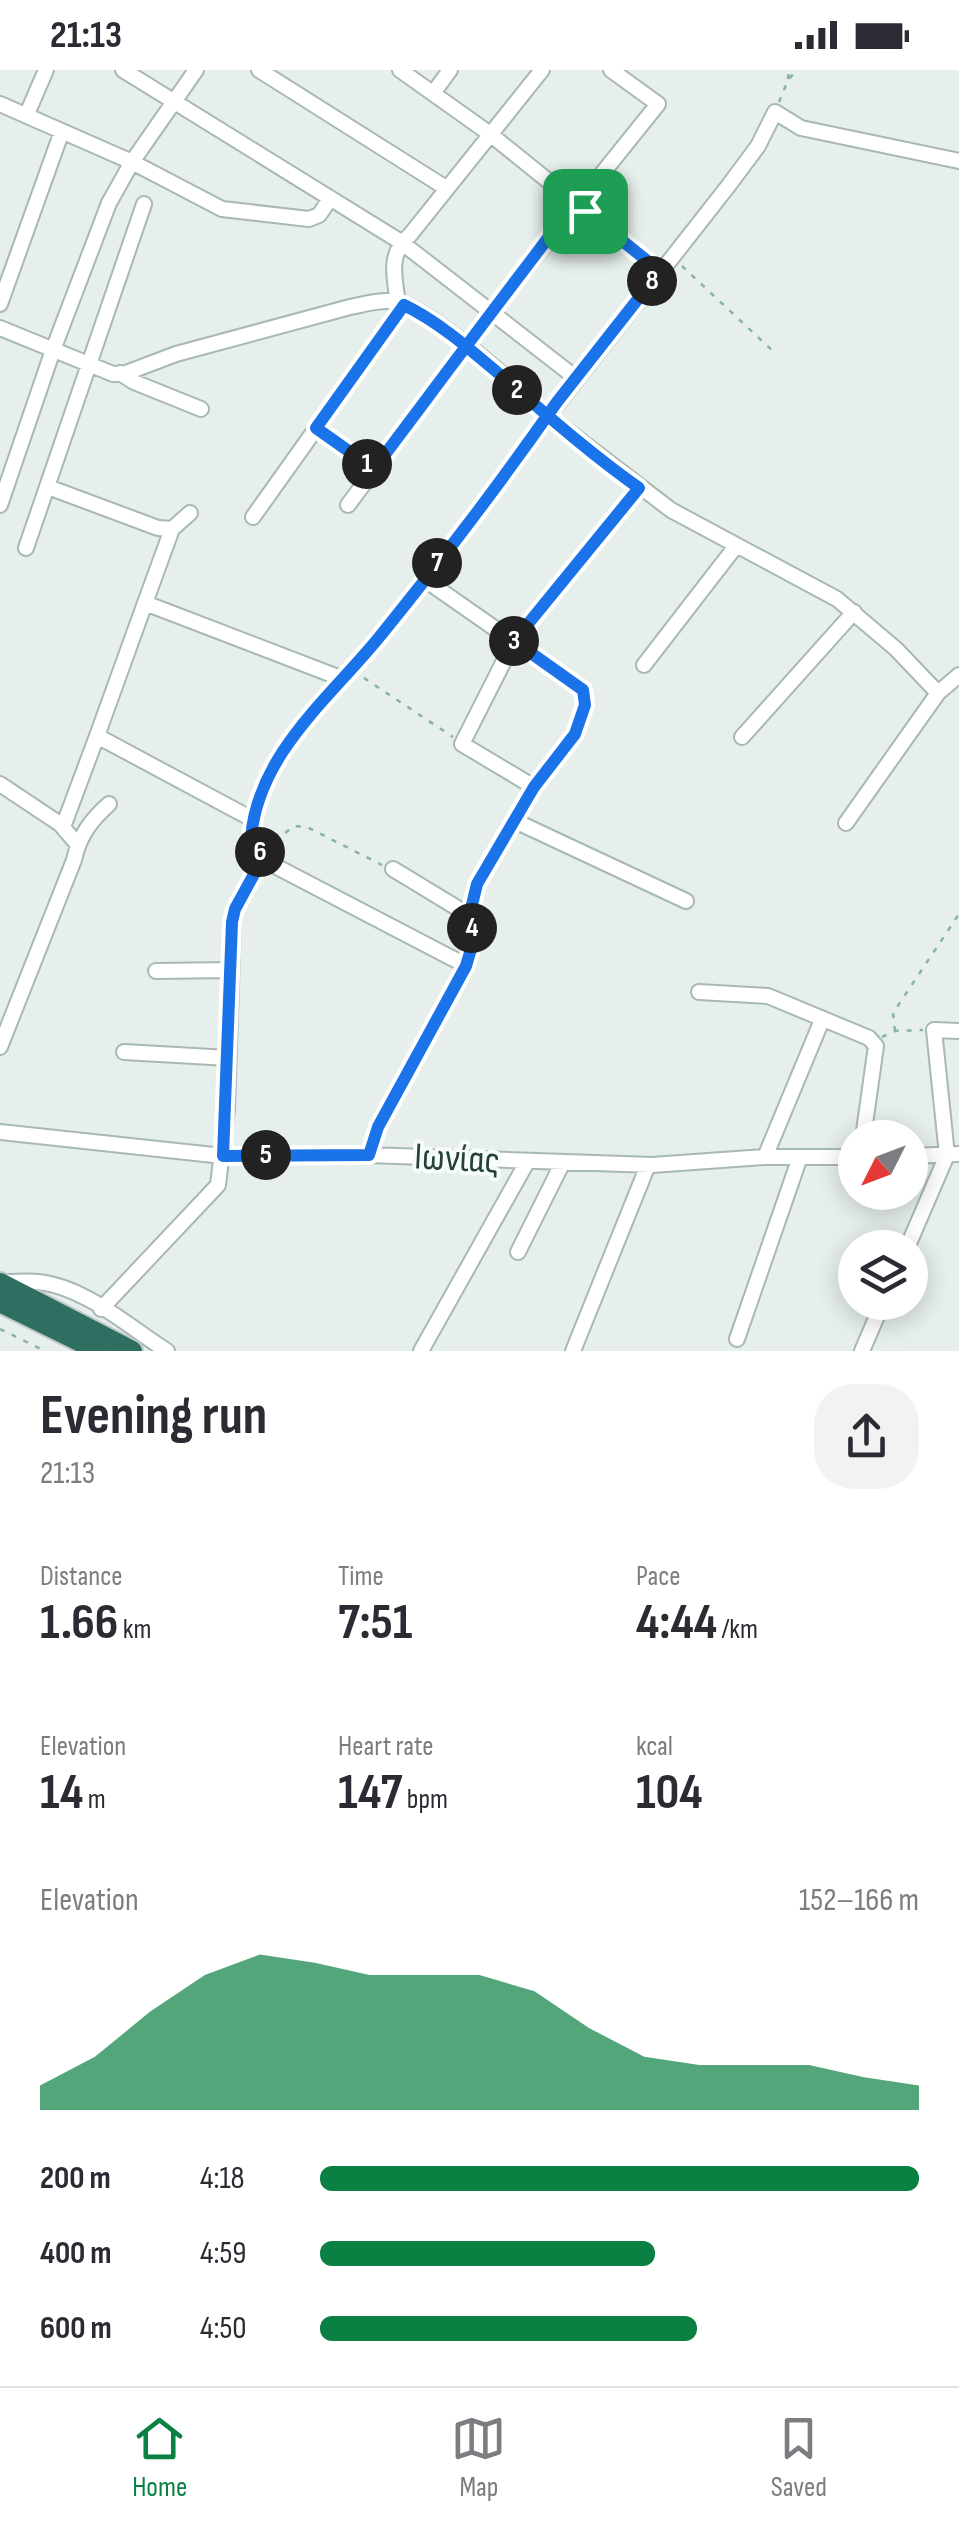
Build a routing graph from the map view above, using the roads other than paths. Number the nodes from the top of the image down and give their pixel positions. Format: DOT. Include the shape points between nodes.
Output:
graph roads {
  1 [pos="46,70"];
  2 [pos="123,70"];
  3 [pos="196,70"];
  4 [pos="258,70"];
  5 [pos="400,70"];
  6 [pos="450,70"];
  7 [pos="542,70"];
  8 [pos="611,70"];
  9 [pos="434,92"];
  10 [pos="174,102"];
  11 [pos="0,104"];
  12 [pos="28,114"];
  13 [pos="62,131"];
  14 [pos="490,134"];
  15 [pos="132,162"];
  16 [pos="959,162"];
  17 [pos="446,188"];
  18 [pos="330,199"];
  19 [pos="575,203"];
  20 [pos="144,204"];
  21 [pos="400,242"];
  22 [pos="660,271"];
  23 [pos="0,304"];
  24 [pos="401,304"];
  25 [pos="491,312"];
  26 [pos="0,328"];
  27 [pos="466,346"];
  28 [pos="53,350"];
  29 [pos="87,364"];
  30 [pos="120,374"];
  31 [pos="576,378"];
  32 [pos="201,409"];
  33 [pos="548,416"];
  34 [pos="316,428"];
  35 [pos="374,469"];
  36 [pos="48,487"];
  37 [pos="639,488"];
  38 [pos="0,505"];
  39 [pos="348,505"];
  40 [pos="190,513"];
  41 [pos="253,517"];
  42 [pos="172,529"];
  43 [pos="736,546"];
  44 [pos="26,548"];
  45 [pos="424,579"];
  46 [pos="145,603"];
  47 [pos="854,612"];
  48 [pos="514,641"];
  49 [pos="644,665"];
  50 [pos="347,674"];
  51 [pos="959,675"];
  52 [pos="583,690"];
  53 [pos="938,693"];
  54 [pos="96,736"];
  55 [pos="742,737"];
  56 [pos="0,784"];
  57 [pos="110,804"];
  58 [pos="252,819"];
  59 [pos="515,821"];
  60 [pos="846,823"];
  61 [pos="62,827"];
  62 [pos="78,845"];
  63 [pos="264,856"];
  64 [pos="393,870"];
  65 [pos="686,901"];
  66 [pos="472,918"];
  67 [pos="466,966"];
  68 [pos="156,970"];
  69 [pos="232,970"];
  70 [pos="700,992"];
  71 [pos="822,1020"];
  72 [pos="959,1031"];
  73 [pos="0,1047"];
  74 [pos="124,1052"];
  75 [pos="229,1058"];
  76 [pos="866,1120"];
  77 [pos="0,1132"];
  78 [pos="953,1154"];
  79 [pos="369,1155"];
  80 [pos="928,1155"];
  81 [pos="223,1156"];
  82 [pos="800,1156"];
  83 [pos="838,1156"];
  84 [pos="765,1157"];
  85 [pos="527,1162"];
  86 [pos="563,1162"];
  87 [pos="648,1164"];
  88 [pos="917,1230"];
  89 [pos="518,1252"];
  90 [pos="0,1283"];
  91 [pos="0,1302"];
  92 [pos="101,1309"];
  93 [pos="876,1320"];
  94 [pos="737,1339"];
  95 [pos="160,1349"];
  96 [pos="99,1351"];
  97 [pos="132,1351"];
  98 [pos="421,1351"];
  99 [pos="573,1351"];
  100 [pos="862,1351"];
  1 -- 12 [label="street"];
  2 -- 10 [label="street"];
  3 -- 10 [label="street"];
  4 -- 17 [label="street"];
  5 -- 9 [label="street"];
  6 -- 9 [label="street"];
  7 -- 14 [label="street"];
  8 -- 19 [label="street" via="658,104"];
  9 -- 14 [label="street"];
  10 -- 15 [label="street"];
  10 -- 18 [label="street"];
  11 -- 12 [label="street"];
  12 -- 13 [label="street"];
  13 -- 15 [label="street"];
  13 -- 23 [label="street"];
  14 -- 17 [label="street"];
  14 -- 19 [label="street"];
  15 -- 18 [label="street" via="233,212 309,219"];
  15 -- 28 [label="street" via="109,203"];
  16 -- 22 [label="street" via="801,128 775,112 758,146"];
  17 -- 21 [label="street"];
  18 -- 21 [label="street"];
  19 -- 22 [label="street"];
  19 -- 25 [label="street"];
  20 -- 29 [label="street"];
  21 -- 24 [label="street" via="393,266"];
  21 -- 25 [label="street"];
  22 -- 31 [label="street"];
  24 -- 27 [label="street"];
  24 -- 30 [label="street" via="350,306"];
  24 -- 34 [label="street"];
  25 -- 27 [label="street"];
  25 -- 31 [label="street"];
  26 -- 28 [label="street"];
  27 -- 33 [label="street"];
  27 -- 35 [label="street"];
  28 -- 29 [label="street"];
  28 -- 38 [label="street"];
  29 -- 30 [label="street"];
  29 -- 36 [label="street"];
  30 -- 32 [label="street"];
  31 -- 33 [label="street"];
  33 -- 37 [label="street"];
  33 -- 45 [label="street"];
  34 -- 35 [label="street"];
  34 -- 41 [label="street"];
  35 -- 39 [label="street"];
  36 -- 42 [label="street"];
  36 -- 44 [label="street"];
  37 -- 43 [label="street"];
  37 -- 48 [label="street"];
  40 -- 42 [label="street"];
  42 -- 46 [label="street"];
  43 -- 47 [label="street" via="818,586"];
  43 -- 49 [label="street"];
  45 -- 48 [label="street"];
  45 -- 50 [label="street"];
  46 -- 50 [label="street"];
  46 -- 54 [label="street"];
  47 -- 53 [label="street"];
  47 -- 55 [label="street"];
  48 -- 52 [label="street"];
  48 -- 59 [label="street" via="462,744 534,787"];
  50 -- 58 [label="street" via="290,739"];
  51 -- 53 [label="street"];
  53 -- 60 [label="street"];
  54 -- 58 [label="street"];
  54 -- 61 [label="street"];
  56 -- 61 [label="street"];
  57 -- 62 [label="street"];
  58 -- 63 [label="street" via="251,838"];
  59 -- 65 [label="street"];
  59 -- 66 [label="street" via="477,884"];
  61 -- 62 [label="street"];
  62 -- 73 [label="street"];
  63 -- 67 [label="street" via="310,887"];
  63 -- 69 [label="street" via="235,909"];
  64 -- 66 [label="street"];
  66 -- 67 [label="street"];
  67 -- 79 [label="street"];
  68 -- 69 [label="street"];
  69 -- 75 [label="street"];
  70 -- 71 [label="street" via="768,996"];
  71 -- 76 [label="street" via="876,1046"];
  71 -- 84 [label="street"];
  72 -- 78 [label="street" via="934,1030"];
  74 -- 75 [label="street"];
  75 -- 81 [label="street"];
  77 -- 81 [label="street, Ιωνίας"];
  78 -- 80 [label="street"];
  78 -- 88 [label="street"];
  79 -- 81 [label="street, Ιωνίας"];
  79 -- 85 [label="street, Ιωνίας"];
  81 -- 92 [label="street" via="218,1185"];
  82 -- 83 [label="street, Ιωνίας"];
  82 -- 84 [label="street, Ιωνίας"];
  82 -- 94 [label="street"];
  84 -- 87 [label="street, Ιωνίας"];
  85 -- 86 [label="street, Ιωνίας"];
  85 -- 98 [label="street"];
  86 -- 87 [label="street, Ιωνίας"];
  86 -- 89 [label="street"];
  87 -- 99 [label="street"];
  90 -- 92 [label="street" via="58,1286"];
  90 -- 97 [label="highway"];
  91 -- 96 [label="highway"];
  92 -- 95 [label="street"];
  93 -- 100 [label="street"];
}
